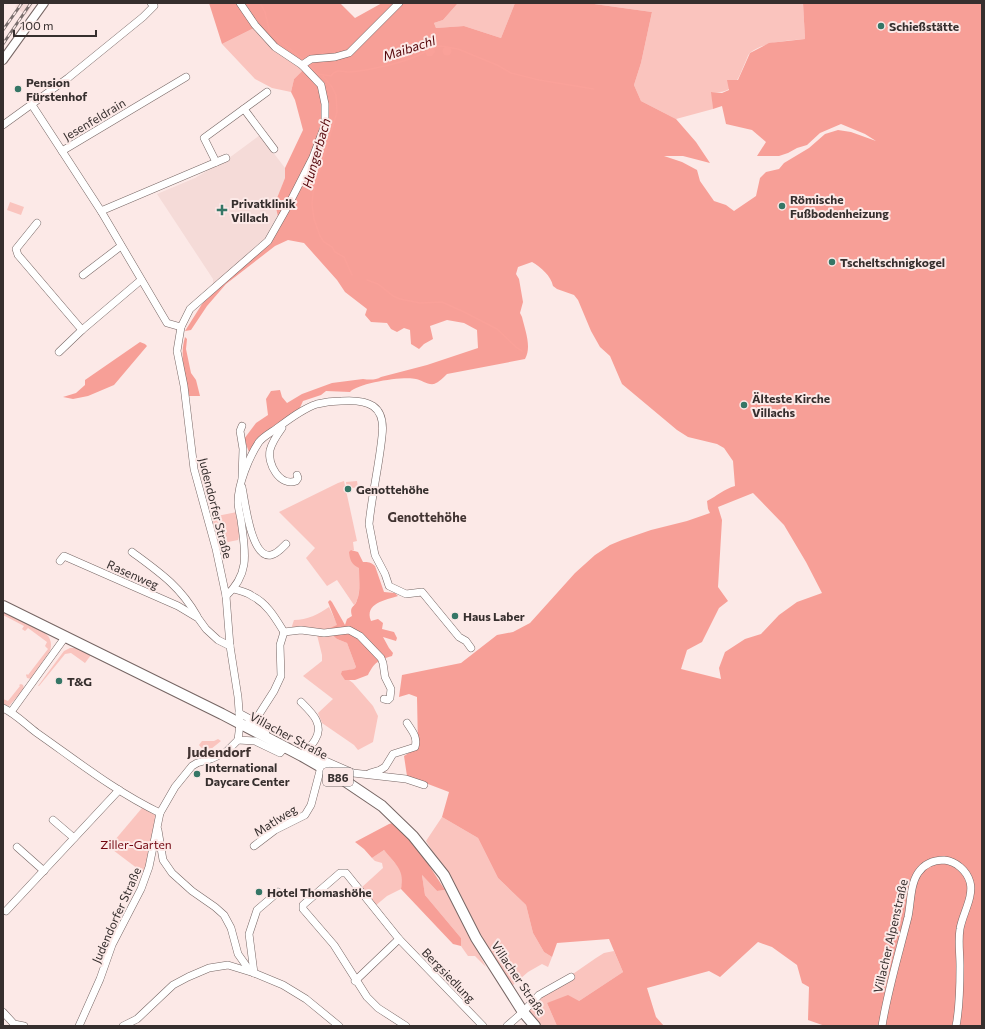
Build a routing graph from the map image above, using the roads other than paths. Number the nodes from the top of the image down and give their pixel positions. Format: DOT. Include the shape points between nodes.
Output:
graph roads {
  1 [pos="44,3"];
  2 [pos="151,3"];
  3 [pos="240,3"];
  4 [pos="399,3"];
  5 [pos="3,60"];
  6 [pos="305,63"];
  7 [pos="186,77"];
  8 [pos="267,92"];
  9 [pos="32,105"];
  10 [pos="244,109"];
  11 [pos="3,125"];
  12 [pos="274,149"];
  13 [pos="62,151"];
  14 [pos="226,158"];
  15 [pos="216,162"];
  16 [pos="101,211"];
  17 [pos="37,223"];
  18 [pos="122,246"];
  19 [pos="83,275"];
  20 [pos="141,280"];
  21 [pos="181,327"];
  22 [pos="82,330"];
  23 [pos="59,352"];
  24 [pos="287,421"];
  25 [pos="242,426"];
  26 [pos="297,475"];
  27 [pos="241,483"];
  28 [pos="286,544"];
  29 [pos="132,552"];
  30 [pos="60,561"];
  31 [pos="234,589"];
  32 [pos="226,596"];
  33 [pos="3,606"];
  34 [pos="198,618"];
  35 [pos="284,632"];
  36 [pos="66,636"];
  37 [pos="230,646"];
  38 [pos="472,648"];
  39 [pos="384,699"];
  40 [pos="301,702"];
  41 [pos="3,708"];
  42 [pos="11,712"];
  43 [pos="239,718"];
  44 [pos="250,719"];
  45 [pos="407,723"];
  46 [pos="266,731"];
  47 [pos="238,740"];
  48 [pos="285,747"];
  49 [pos="303,754"];
  50 [pos="321,767"];
  51 [pos="366,774"];
  52 [pos="424,785"];
  53 [pos="119,790"];
  54 [pos="160,813"];
  55 [pos="53,820"];
  56 [pos="158,828"];
  57 [pos="74,838"];
  58 [pos="254,846"];
  59 [pos="17,847"];
  60 [pos="44,871"];
  61 [pos="278,892"];
  62 [pos="6,911"];
  63 [pos="399,939"];
  64 [pos="252,972"];
  65 [pos="571,977"];
  66 [pos="355,981"];
  67 [pos="3,1012"];
  68 [pos="523,1012"];
  69 [pos="24,1026"];
  70 [pos="79,1026"];
  71 [pos="123,1026"];
  72 [pos="340,1026"];
  73 [pos="406,1026"];
  74 [pos="483,1026"];
  75 [pos="507,1026"];
  76 [pos="535,1026"];
  77 [pos="882,1026"];
  78 [pos="956,1026"];
  1 -- 5 [label="street"];
  2 -- 9 [label="street" via="154,6 144,17"];
  3 -- 6 [label="street, Judendorfer Straße" via="275,47"];
  4 -- 6 [label="street" via="349,53 311,59"];
  6 -- 21 [label="street, Judendorfer Straße" via="321,85 325,104 325,125 313,157 268,241 190,309"];
  7 -- 13 [label="street, Jesenfeldrain"];
  8 -- 10 [label="street"];
  9 -- 11 [label="street"];
  9 -- 13 [label="street, Jesenfeldrain"];
  10 -- 12 [label="street"];
  10 -- 15 [label="street" via="204,138"];
  13 -- 16 [label="street"];
  14 -- 15 [label="street"];
  15 -- 16 [label="street"];
  16 -- 18 [label="street"];
  17 -- 22 [label="street" via="16,249 18,255"];
  18 -- 19 [label="street"];
  18 -- 20 [label="street"];
  20 -- 21 [label="street" via="168,323"];
  20 -- 22 [label="street"];
  21 -- 32 [label="street, Judendorfer Straße" via="177,352 194,468"];
  22 -- 23 [label="street"];
  24 -- 26 [label="street" via="272,443 270,461 275,472 285,481 292,483 298,478"];
  24 -- 27 [label="street" via="260,441 252,453"];
  24 -- 38 [label="street" via="310,407 328,402 364,401 377,409 381,416 383,433 369,524 375,555 389,586 406,594 422,592 459,637"];
  25 -- 27 [label="street"];
  27 -- 28 [label="street" via="248,521 260,552 270,555"];
  27 -- 31 [label="street" via="238,502 244,565 242,576"];
  29 -- 34 [label="street, Rasenweg" via="174,584"];
  30 -- 34 [label="street, Rasenweg" via="64,556 178,606"];
  31 -- 32 [label="street"];
  31 -- 35 [label="street" via="261,602"];
  32 -- 37 [label="street, Judendorfer Straße"];
  33 -- 36 [label="main road, Villacher Straße / B86"];
  34 -- 37 [label="street, Rasenweg" via="218,640"];
  35 -- 39 [label="street" via="356,632 381,658 391,689 388,700"];
  35 -- 44 [label="street" via="280,645 281,676 256,719"];
  36 -- 42 [label="street"];
  36 -- 43 [label="main road, Villacher Straße / B86"];
  37 -- 43 [label="street, Judendorfer Straße"];
  40 -- 49 [label="street" via="314,715 318,730 316,739"];
  41 -- 42 [label="street"];
  42 -- 53 [label="street" via="31,729"];
  43 -- 44 [label="street"];
  43 -- 47 [label="street, Judendorfer Straße"];
  43 -- 48 [label="main road, Villacher Straße / B86"];
  44 -- 46 [label="street" via="250,722"];
  45 -- 51 [label="street" via="417,742 415,747 393,754 385,767"];
  47 -- 48 [label="street" via="255,740 280,753"];
  47 -- 54 [label="street, Judendorfer Straße" via="226,752 192,766 174,787"];
  48 -- 49 [label="main road, Villacher Straße / B86"];
  49 -- 50 [label="main road, Villacher Straße / B86"];
  49 -- 51 [label="street" via="353,773"];
  50 -- 58 [label="street, Matlweg" via="311,805 305,815 275,830"];
  50 -- 68 [label="main road, Villacher Straße / B86" via="382,806 424,848 444,875 476,938"];
  51 -- 52 [label="street" via="406,779"];
  53 -- 54 [label="street"];
  53 -- 57 [label="street"];
  54 -- 56 [label="street, Judendorfer Straße"];
  55 -- 57 [label="street"];
  56 -- 64 [label="street" via="163,860 172,873 224,915 231,928 238,954"];
  56 -- 70 [label="street, Judendorfer Straße" via="141,889 112,944"];
  57 -- 60 [label="street"];
  59 -- 60 [label="street"];
  60 -- 62 [label="street"];
  61 -- 64 [label="street" via="257,910 249,934"];
  63 -- 66 [label="street"];
  63 -- 66 [label="street, Bergsiedlung" via="346,873 340,873 303,905 303,909 334,945"];
  63 -- 74 [label="street, Bergsiedlung"];
  64 -- 71 [label="street" via="228,965 209,968 173,985 138,1019"];
  64 -- 72 [label="street" via="283,985 306,999"];
  65 -- 68 [label="street" via="539,995"];
  66 -- 73 [label="street, Bergsiedlung" via="378,1008"];
  67 -- 69 [label="street" via="14,1024"];
  68 -- 75 [label="street"];
  68 -- 76 [label="main road, Villacher Straße / B86"];
  77 -- 78 [label="street, Villacher Alpenstraße" via="914,880 923,866 936,860 947,860 959,866 967,875 971,889 958,940 960,982"];
}
